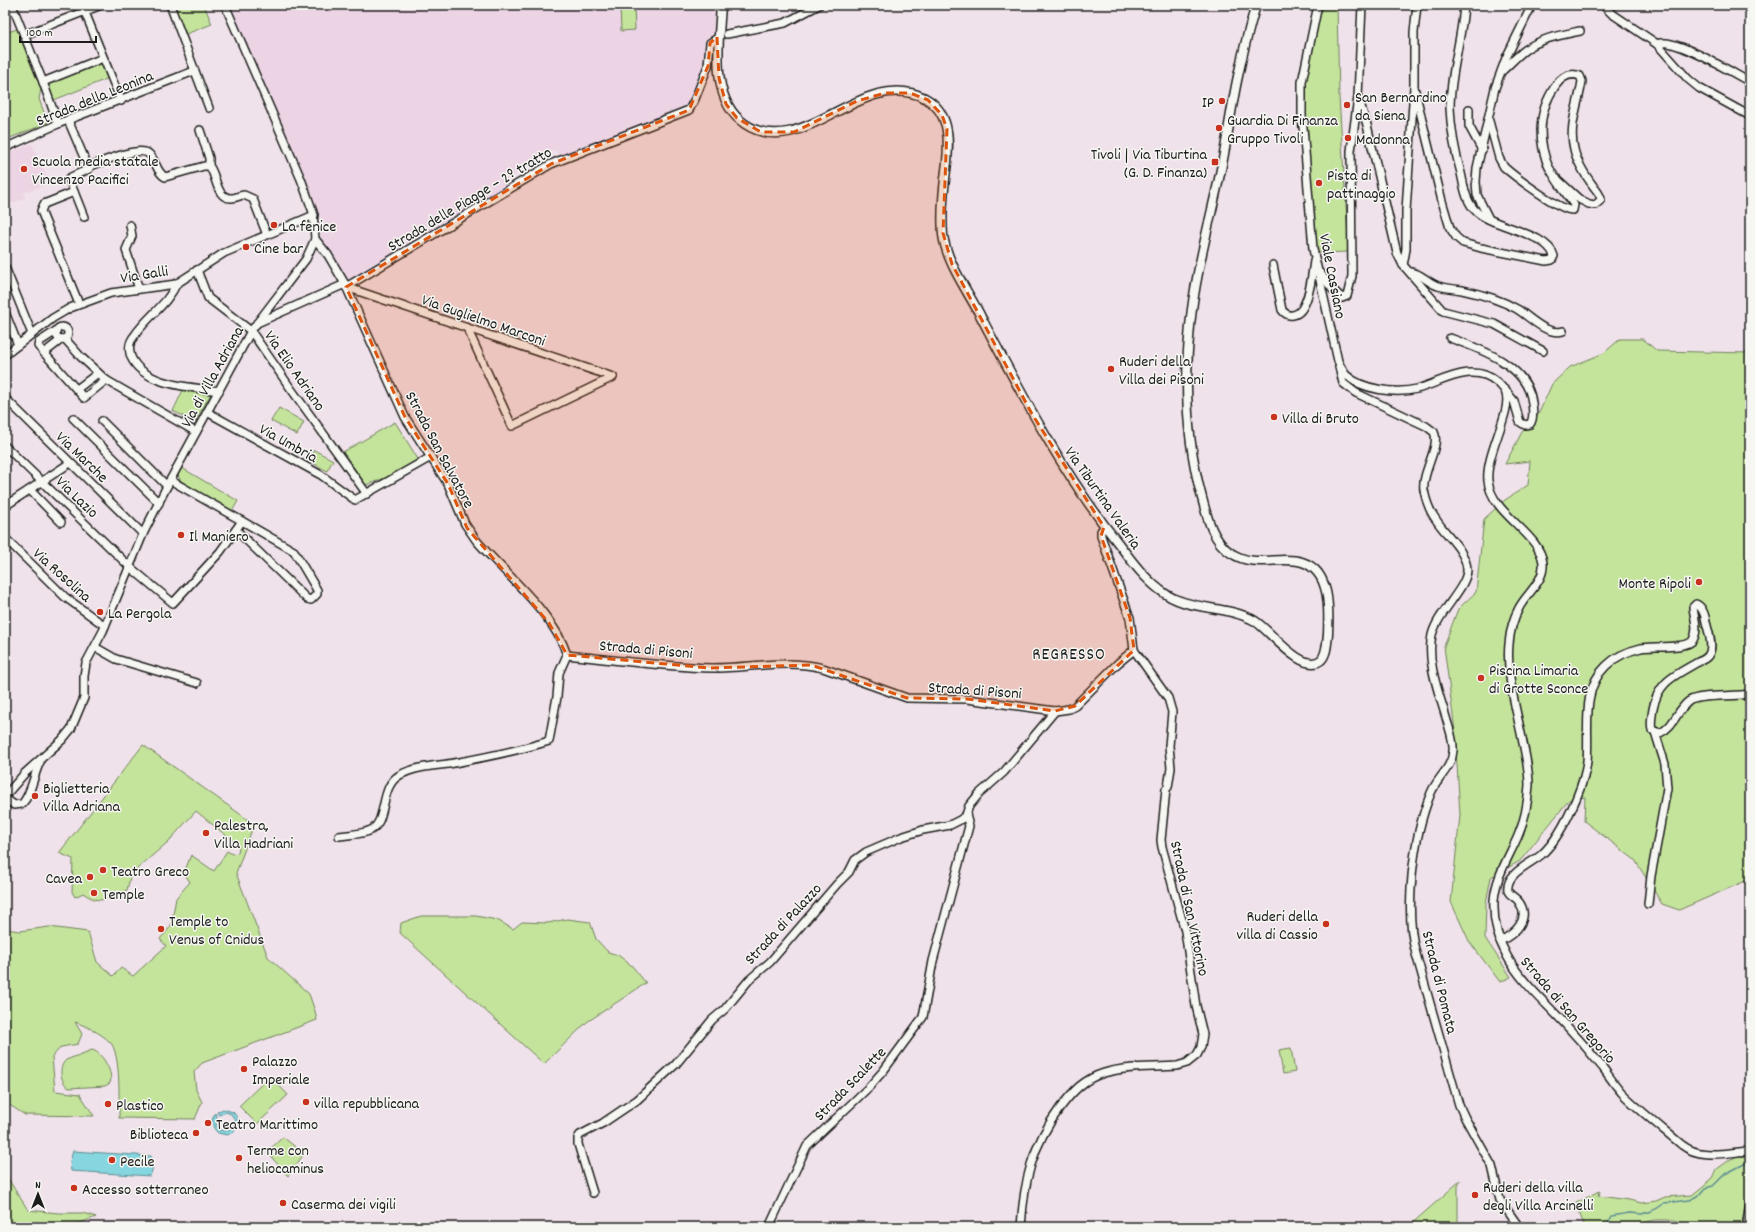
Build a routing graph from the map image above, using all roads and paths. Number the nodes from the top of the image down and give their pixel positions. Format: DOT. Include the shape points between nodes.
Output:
graph roads {
  1 [pos="12,5"];
  2 [pos="101,5"];
  3 [pos="170,5"];
  4 [pos="225,5"];
  5 [pos="721,5"];
  6 [pos="819,5"];
  7 [pos="1256,5"];
  8 [pos="1318,5"];
  9 [pos="1362,5"];
  10 [pos="1417,5"];
  11 [pos="1464,5"];
  12 [pos="1532,5"];
  13 [pos="1604,5"];
  14 [pos="83,8"];
  15 [pos="1580,31"];
  16 [pos="24,35"];
  17 [pos="723,35"];
  18 [pos="1657,44"];
  19 [pos="103,58"];
  20 [pos="194,71"];
  21 [pos="1502,71"];
  22 [pos="43,82"];
  23 [pos="1750,82"];
  24 [pos="1414,87"];
  25 [pos="1358,97"];
  26 [pos="121,101"];
  27 [pos="209,108"];
  28 [pos="1469,109"];
  29 [pos="1750,116"];
  30 [pos="68,120"];
  31 [pos="1488,121"];
  32 [pos="58,124"];
  33 [pos="200,130"];
  34 [pos="5,148"];
  35 [pos="1482,150"];
  36 [pos="209,166"];
  37 [pos="89,168"];
  38 [pos="1556,178"];
  39 [pos="74,192"];
  40 [pos="314,215"];
  41 [pos="84,217"];
  42 [pos="1489,219"];
  43 [pos="130,225"];
  44 [pos="267,235"];
  45 [pos="315,239"];
  46 [pos="1314,257"];
  47 [pos="1273,265"];
  48 [pos="1403,265"];
  49 [pos="5,267"];
  50 [pos="1318,269"];
  51 [pos="197,270"];
  52 [pos="1409,271"];
  53 [pos="177,283"];
  54 [pos="345,286"];
  55 [pos="139,289"];
  56 [pos="79,304"];
  57 [pos="5,312"];
  58 [pos="54,317"];
  59 [pos="257,323"];
  60 [pos="467,328"];
  61 [pos="58,329"];
  62 [pos="1563,330"];
  63 [pos="251,331"];
  64 [pos="32,334"];
  65 [pos="1450,338"];
  66 [pos="63,339"];
  67 [pos="18,345"];
  68 [pos="1543,351"];
  69 [pos="44,353"];
  70 [pos="5,355"];
  71 [pos="1338,361"];
  72 [pos="98,373"];
  73 [pos="106,380"];
  74 [pos="76,389"];
  75 [pos="1504,389"];
  76 [pos="219,391"];
  77 [pos="5,398"];
  78 [pos="207,412"];
  79 [pos="73,418"];
  80 [pos="102,421"];
  81 [pos="196,432"];
  82 [pos="5,446"];
  83 [pos="431,457"];
  84 [pos="70,463"];
  85 [pos="43,482"];
  86 [pos="169,483"];
  87 [pos="30,490"];
  88 [pos="367,494"];
  89 [pos="7,502"];
  90 [pos="160,503"];
  91 [pos="242,521"];
  92 [pos="61,522"];
  93 [pos="1104,527"];
  94 [pos="236,530"];
  95 [pos="143,534"];
  96 [pos="5,538"];
  97 [pos="130,567"];
  98 [pos="106,626"];
  99 [pos="95,647"];
  100 [pos="1134,650"];
  101 [pos="567,655"];
  102 [pos="197,683"];
  103 [pos="1750,694"];
  104 [pos="1055,711"];
  105 [pos="1655,732"];
  106 [pos="42,759"];
  107 [pos="21,778"];
  108 [pos="32,782"];
  109 [pos="5,797"];
  110 [pos="966,815"];
  111 [pos="339,836"];
  112 [pos="1648,904"];
  113 [pos="1500,940"];
  114 [pos="1750,1151"];
  115 [pos="593,1193"];
  116 [pos="1750,1204"];
  117 [pos="769,1227"];
  118 [pos="1021,1227"];
  119 [pos="1519,1227"];
  120 [pos="1746,1227"];
  1 -- 16 [label="street"];
  2 -- 14 [label="street"];
  3 -- 20 [label="street"];
  4 -- 40 [label="street, Via di Villa Adriana" via="301,179"];
  5 -- 17 [label="main road, Via Tiburtina Valeria"];
  6 -- 17 [label="street" via="785,23"];
  7 -- 93 [label="main road, Via Tiburtina Valeria" via="1238,76 1194,300 1188,364 1189,438 1205,509 1216,537 1226,549 1241,558 1257,562 1301,562 1312,567 1318,574 1325,588 1328,607 1328,638 1323,657 1317,662 1305,662 1254,620 1170,597 1138,569"];
  8 -- 46 [label="street, Viale Cassiano" via="1301,93 1306,185"];
  9 -- 25 [label="street"];
  10 -- 24 [label="street" via="1414,32"];
  11 -- 42 [label="street" via="1451,93 1453,136 1467,198 1476,212"];
  12 -- 21 [label="street"];
  13 -- 18 [label="street" via="1611,13"];
  14 -- 16 [label="street"];
  14 -- 19 [label="street"];
  15 -- 21 [label="street" via="1551,37 1534,44"];
  16 -- 22 [label="street"];
  17 -- 54 [label="street, Strada delle Piagge – 2º tratto" via="710,43 708,66 689,110 534,172"];
  17 -- 93 [label="main road, Via Tiburtina Valeria" via="719,78 726,104 737,118 758,131 776,134 794,132 862,99 895,92 923,97 939,111 946,124 948,143 942,208 943,233 952,264 1032,414"];
  18 -- 23 [label="street" via="1668,42 1694,52"];
  18 -- 29 [label="street" via="1699,88"];
  19 -- 22 [label="street"];
  19 -- 26 [label="street"];
  20 -- 26 [label="street, Strada della Leonina"];
  20 -- 27 [label="street"];
  21 -- 31 [label="street"];
  22 -- 32 [label="street"];
  24 -- 42 [label="street" via="1446,220 1454,235 1463,243 1477,247 1546,261 1553,259 1552,252 1534,237"];
  24 -- 48 [label="street"];
  25 -- 48 [label="street" via="1397,253"];
  25 -- 50 [label="street" via="1351,147 1352,276 1347,296 1342,298 1337,294"];
  26 -- 30 [label="street, Strada della Leonina"];
  28 -- 35 [label="street" via="1469,126"];
  30 -- 32 [label="street, Strada della Leonina"];
  30 -- 37 [label="street"];
  31 -- 35 [label="street"];
  31 -- 38 [label="street" via="1504,167 1554,203 1566,210 1572,210 1574,205"];
  32 -- 34 [label="street, Strada della Leonina"];
  33 -- 36 [label="street"];
  35 -- 42 [label="street" via="1476,173 1477,197"];
  36 -- 37 [label="street" via="165,177 149,155 141,152 112,157"];
  36 -- 44 [label="street" via="213,170 219,189 226,196 233,198 244,195 254,201"];
  37 -- 39 [label="street" via="70,178"];
  38 -- 38 [label="street" via="1545,158 1541,140 1541,117 1559,82 1566,76 1575,74 1581,77 1582,81 1572,128 1574,148 1581,168 1601,196 1601,200 1596,205 1587,204"];
  39 -- 41 [label="street"];
  39 -- 56 [label="street" via="46,204 41,211"];
  40 -- 44 [label="street, Via Galli"];
  40 -- 45 [label="street, Via di Villa Adriana"];
  43 -- 55 [label="street" via="132,236 126,250"];
  44 -- 51 [label="street, Via Galli" via="224,253"];
  45 -- 54 [label="street, Strada San Salvatore" via="329,257"];
  45 -- 59 [label="street, Via di Villa Adriana" via="308,257"];
  46 -- 47 [label="street" via="1306,302 1300,312 1294,315 1286,314 1282,310"];
  46 -- 50 [label="street, Viale Cassiano"];
  48 -- 52 [label="street"];
  49 -- 64 [label="street"];
  50 -- 71 [label="street, Viale Cassiano"];
  51 -- 53 [label="street, Via Galli"];
  51 -- 63 [label="street, Via Elio Adriano" via="208,298"];
  52 -- 62 [label="street" via="1437,286 1497,300 1517,309 1549,330"];
  52 -- 68 [label="street" via="1443,311 1494,324"];
  53 -- 55 [label="street, Via Galli"];
  53 -- 76 [label="street" via="160,309 131,340 131,356 140,368 155,379"];
  54 -- 59 [label="street, Via Elio Adriano"];
  54 -- 60 [label="street, Via Guglielmo Marconi"];
  54 -- 83 [label="street, Strada San Salvatore" via="405,417"];
  55 -- 56 [label="street, Via Galli" via="111,293"];
  56 -- 58 [label="street, Via Galli"];
  57 -- 67 [label="street"];
  58 -- 61 [label="street"];
  58 -- 64 [label="street, Via Galli"];
  59 -- 63 [label="street, Via di Villa Adriana"];
  60 -- 60 [label="street, Via Guglielmo Marconi" via="512,426 613,377"];
  61 -- 66 [label="street" via="65,328 68,331 68,336"];
  61 -- 69 [label="street" via="38,343"];
  63 -- 76 [label="street, Via di Villa Adriana"];
  63 -- 88 [label="street, Via Elio Adriano"];
  64 -- 67 [label="street, Via Galli"];
  65 -- 75 [label="street, Viale Cassiano" via="1491,354 1513,370 1530,392 1533,408 1531,423 1526,425 1520,422 1514,399"];
  66 -- 69 [label="street"];
  66 -- 72 [label="street"];
  67 -- 70 [label="street, Via Galli"];
  69 -- 74 [label="street"];
  71 -- 75 [label="street, Viale Cassiano" via="1350,378 1380,388 1414,389 1474,373 1491,378"];
  71 -- 119 [label="street, Strada di Pomata" via="1342,381 1350,389 1427,427 1435,434 1435,445 1424,481 1425,494 1434,516 1459,551 1467,568 1464,581 1440,615 1432,637 1434,672 1451,733 1453,752 1446,770 1430,794 1416,846 1412,937 1460,1107 1492,1166 1500,1200"];
  72 -- 73 [label="street"];
  72 -- 74 [label="street"];
  73 -- 74 [label="street" via="84,398"];
  73 -- 81 [label="street"];
  75 -- 113 [label="street, Strada di San Gregorio" via="1507,397 1505,410 1489,462 1489,485 1493,496 1503,509 1533,542 1542,556 1543,565 1539,579 1517,611 1509,643 1512,683 1529,784 1521,828 1495,890 1494,919"];
  76 -- 78 [label="street, Via di Villa Adriana"];
  77 -- 84 [label="street, Via Marche"];
  78 -- 81 [label="street, Via di Villa Adriana"];
  78 -- 88 [label="street, Via Umbria" via="321,475 355,500"];
  79 -- 90 [label="street"];
  80 -- 86 [label="street"];
  81 -- 86 [label="street, Via di Villa Adriana"];
  82 -- 85 [label="street, Via Lazio"];
  83 -- 88 [label="street"];
  83 -- 101 [label="street, Strada San Salvatore" via="448,484 471,534 550,623"];
  84 -- 85 [label="street"];
  84 -- 95 [label="street, Via Marche"];
  85 -- 87 [label="street"];
  85 -- 97 [label="street, Via Lazio"];
  86 -- 90 [label="street, Via di Villa Adriana"];
  86 -- 91 [label="street"];
  87 -- 89 [label="street"];
  87 -- 92 [label="street"];
  90 -- 95 [label="street, Via di Villa Adriana"];
  91 -- 94 [label="street"];
  91 -- 94 [label="street" via="294,550 317,594 310,600 306,599"];
  93 -- 100 [label="street, Strada di San Vittorino" via="1101,536 1130,618"];
  94 -- 97 [label="street, Via Lazio" via="220,552 173,603"];
  95 -- 97 [label="street, Via di Villa Adriana"];
  96 -- 98 [label="street, Via Rosolina" via="65,597"];
  97 -- 98 [label="street, Via di Villa Adriana"];
  98 -- 99 [label="street, Via di Villa Adriana"];
  99 -- 102 [label="street" via="116,659"];
  99 -- 106 [label="street, Via di Villa Adriana" via="85,666 84,698 72,726 64,738"];
  100 -- 104 [label="street" via="1075,706"];
  100 -- 118 [label="street, Strada di San Vittorino" via="1171,706 1171,768 1166,789 1161,840 1186,939 1203,1032 1202,1042 1197,1055 1187,1063 1107,1072 1086,1080 1071,1094 1051,1120 1038,1143 1026,1182"];
  101 -- 104 [label="street, Strada di Pisoni" via="710,668 811,665 832,670 907,698 970,700"];
  101 -- 111 [label="street" via="559,673 549,741 507,753 416,769 402,774 390,786 375,827 365,833"];
  103 -- 105 [label="street" via="1693,699 1682,707 1666,730 1661,733"];
  104 -- 110 [label="street, Strada di Palazzo" via="1004,772 972,802"];
  105 -- 112 [label="street" via="1664,764 1667,788"];
  105 -- 113 [label="street" via="1651,720 1655,698 1660,689 1670,678 1710,653 1706,620 1697,604 1693,607 1696,630 1690,643 1635,649 1614,659 1599,674 1588,704 1587,762 1580,790 1551,845 1510,881 1508,891 1519,903 1523,918 1514,932"];
  106 -- 107 [label="street, Via di Villa Adriana"];
  106 -- 108 [label="street, Via di Villa Adriana"];
  107 -- 108 [label="street"];
  107 -- 109 [label="street, Via di Villa Adriana"];
  108 -- 109 [label="street, Via di Villa Adriana" via="28,796 20,805 13,805"];
  110 -- 115 [label="street, Strada di Palazzo" via="953,824 901,837 858,857 848,874 770,962 747,982 725,1009 712,1020 676,1064 637,1100 580,1135 579,1146"];
  110 -- 117 [label="street, Strada Scalette" via="969,826 934,961 923,1017 869,1087 807,1146"];
  113 -- 114 [label="street, Strada di San Gregorio" via="1510,962 1525,981 1594,1057 1619,1089 1682,1145 1705,1154"];
  116 -- 120 [label="street"];
}
